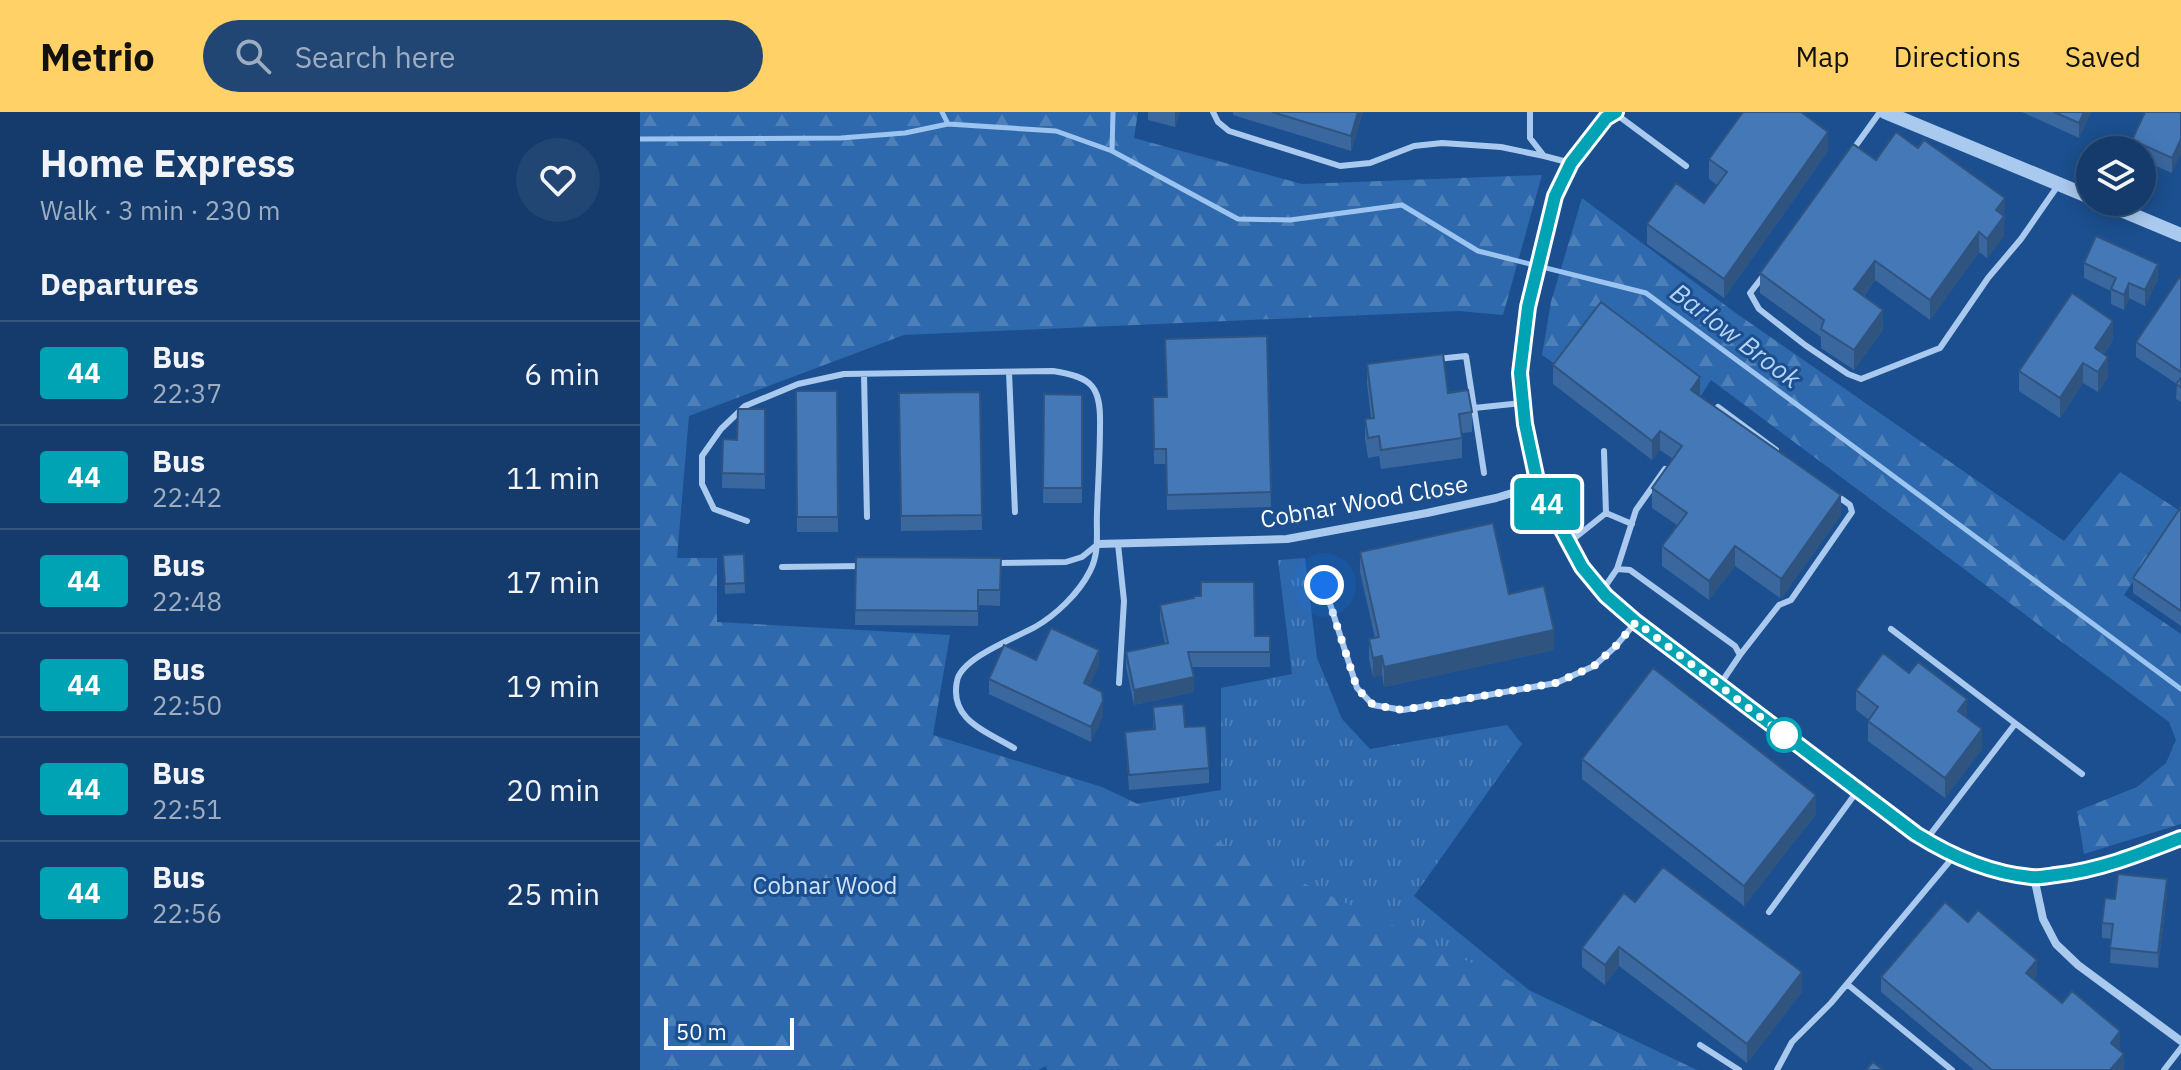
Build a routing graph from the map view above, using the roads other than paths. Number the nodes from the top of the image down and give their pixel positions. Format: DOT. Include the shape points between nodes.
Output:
graph roads {
  1 [pos="1213,112"];
  2 [pos="1530,112"];
  3 [pos="1614,112"];
  4 [pos="1882,112"];
  5 [pos="1544,156"];
  6 [pos="1845,161"];
  7 [pos="1571,163"];
  8 [pos="1686,166"];
  9 [pos="2059,184"];
  10 [pos="2076,191"];
  11 [pos="2136,216"];
  12 [pos="2181,235"];
  13 [pos="1767,270"];
  14 [pos="1423,361"];
  15 [pos="1009,372"];
  16 [pos="864,374"];
  17 [pos="1523,403"];
  18 [pos="1718,407"];
  19 [pos="1474,408"];
  20 [pos="1604,451"];
  21 [pos="1778,452"];
  22 [pos="1665,469"];
  23 [pos="1484,473"];
  24 [pos="1538,485"];
  25 [pos="1826,487"];
  26 [pos="1015,512"];
  27 [pos="1606,513"];
  28 [pos="867,517"];
  29 [pos="747,521"];
  30 [pos="1632,524"];
  31 [pos="1568,543"];
  32 [pos="1098,544"];
  33 [pos="1118,544"];
  34 [pos="988,563"];
  35 [pos="877,565"];
  36 [pos="782,567"];
  37 [pos="1617,569"];
  38 [pos="1324,585"];
  39 [pos="1602,591"];
  40 [pos="1636,622"];
  41 [pos="1891,629"];
  42 [pos="1740,655"];
  43 [pos="1119,683"];
  44 [pos="1719,686"];
  45 [pos="2015,724"];
  46 [pos="1014,748"];
  47 [pos="2082,774"];
  48 [pos="1858,790"];
  49 [pos="2181,838"];
  50 [pos="1926,840"];
  51 [pos="1954,856"];
  52 [pos="2034,877"];
  53 [pos="1769,912"];
  54 [pos="1847,984"];
  55 [pos="2181,1041"];
  56 [pos="1700,1045"];
  57 [pos="2181,1048"];
  58 [pos="1739,1070"];
  59 [pos="1777,1070"];
  60 [pos="1952,1070"];
  61 [pos="2164,1070"];
  1 -- 5 [label="lane" via="1229,131 1340,166 1442,143"];
  2 -- 5 [label="lane" via="1530,138"];
  3 -- 7 [label="street"];
  3 -- 8 [label="lane"];
  4 -- 6 [label="lane"];
  4 -- 9 [label="street"];
  5 -- 7 [label="lane"];
  7 -- 17 [label="street" via="1555,196 1528,307 1520,373"];
  9 -- 10 [label="street"];
  9 -- 13 [label="lane" via="1940,348 1861,379 1759,309 1750,293"];
  11 -- 12 [label="street"];
  14 -- 19 [label="lane" via="1466,356"];
  15 -- 16 [label="lane"];
  15 -- 26 [label="lane"];
  15 -- 32 [label="lane" via="1074,374 1100,399"];
  16 -- 28 [label="lane"];
  16 -- 29 [label="lane" via="798,384 745,406 721,429 702,456 702,484 714,509"];
  17 -- 19 [label="lane"];
  17 -- 24 [label="street"];
  18 -- 21 [label="lane"];
  19 -- 23 [label="lane"];
  20 -- 27 [label="lane"];
  22 -- 30 [label="lane"];
  24 -- 31 [label="street"];
  24 -- 33 [label="street, Cobnar Wood Close" via="1427,513 1287,539"];
  25 -- 42 [label="lane" via="1852,512 1791,600 1779,605"];
  27 -- 30 [label="lane"];
  27 -- 31 [label="lane"];
  30 -- 37 [label="lane"];
  31 -- 39 [label="street"];
  32 -- 33 [label="street, Cobnar Wood Close"];
  32 -- 34 [label="lane" via="1066,562"];
  32 -- 46 [label="lane" via="1090,571 1072,597 1037,626 984,652 958,676 955,696 964,717"];
  33 -- 43 [label="lane" via="1124,601"];
  35 -- 36 [label="lane"];
  37 -- 39 [label="lane"];
  37 -- 42 [label="lane" via="1630,570 1735,646"];
  38 -- 40 [label="lane" via="1357,688 1373,705 1403,710 1556,683 1594,666"];
  39 -- 40 [label="street"];
  40 -- 44 [label="street"];
  41 -- 45 [label="lane"];
  42 -- 44 [label="lane"];
  44 -- 48 [label="street"];
  45 -- 47 [label="lane"];
  45 -- 50 [label="lane"];
  48 -- 50 [label="street"];
  48 -- 53 [label="lane"];
  49 -- 52 [label="street" via="2124,860"];
  50 -- 51 [label="street"];
  51 -- 52 [label="street"];
  51 -- 54 [label="lane"];
  52 -- 55 [label="street" via="2043,919 2056,944"];
  54 -- 59 [label="lane" via="1792,1042"];
  54 -- 60 [label="lane"];
  56 -- 58 [label="lane"];
  57 -- 61 [label="lane"];
}
